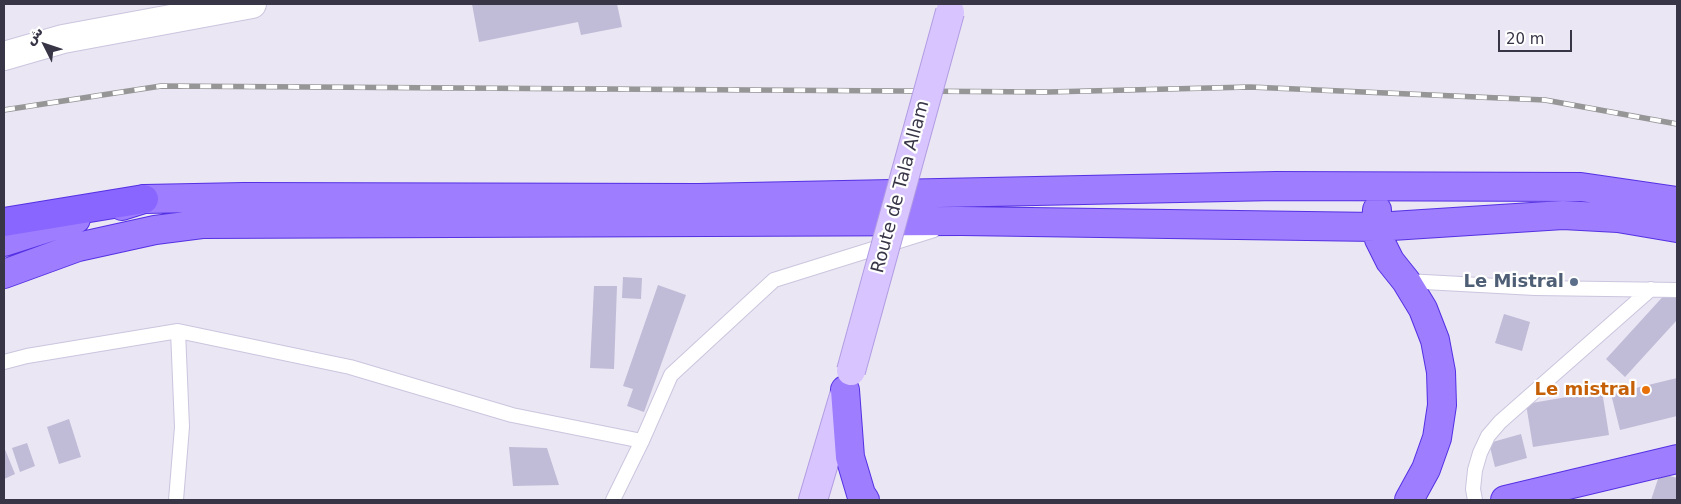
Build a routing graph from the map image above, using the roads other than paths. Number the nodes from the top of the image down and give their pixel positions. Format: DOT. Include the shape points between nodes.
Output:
graph roads {
  1 [pos="252,4"];
  2 [pos="951,8"];
  3 [pos="4,56"];
  4 [pos="1377,187"];
  5 [pos="144,199"];
  6 [pos="1677,201"];
  7 [pos="961,221"];
  8 [pos="4,222"];
  9 [pos="1376,227"];
  10 [pos="1677,228"];
  11 [pos="4,242"];
  12 [pos="4,274"];
  13 [pos="1406,281"];
  14 [pos="1651,288"];
  15 [pos="1677,290"];
  16 [pos="178,331"];
  17 [pos="4,362"];
  18 [pos="848,380"];
  19 [pos="642,441"];
  20 [pos="1677,459"];
  21 [pos="176,500"];
  22 [pos="613,500"];
  23 [pos="813,500"];
  24 [pos="865,500"];
  25 [pos="1409,500"];
  26 [pos="1475,500"];
  27 [pos="1505,500"];
  1 -- 3 [label="street" via="63,39"];
  2 -- 18 [label="main road, Route de Tala Allam, bridge"];
  4 -- 5 [label="highway" via="1276,186 699,198 244,196"];
  4 -- 6 [label="highway" via="1581,187"];
  4 -- 9 [label="highway"];
  5 -- 8 [label="highway"];
  5 -- 11 [label="highway"];
  7 -- 9 [label="highway"];
  7 -- 12 [label="highway" via="202,224 155,230 78,247"];
  7 -- 19 [label="lane" via="774,280 671,375"];
  9 -- 10 [label="highway" via="1563,215 1618,218"];
  9 -- 13 [label="highway" via="1387,256"];
  13 -- 14 [label="lane" via="1535,288"];
  13 -- 25 [label="highway" via="1423,309 1435,340 1441,372 1442,405 1437,438"];
  14 -- 15 [label="lane"];
  14 -- 26 [label="lane" via="1488,436 1475,470"];
  16 -- 17 [label="lane"];
  16 -- 19 [label="lane" via="350,367 512,415"];
  16 -- 21 [label="lane" via="182,427"];
  18 -- 23 [label="main road, Route de Tala Allam"];
  18 -- 24 [label="highway" via="850,457"];
  19 -- 22 [label="lane"];
  20 -- 27 [label="highway"];
}
